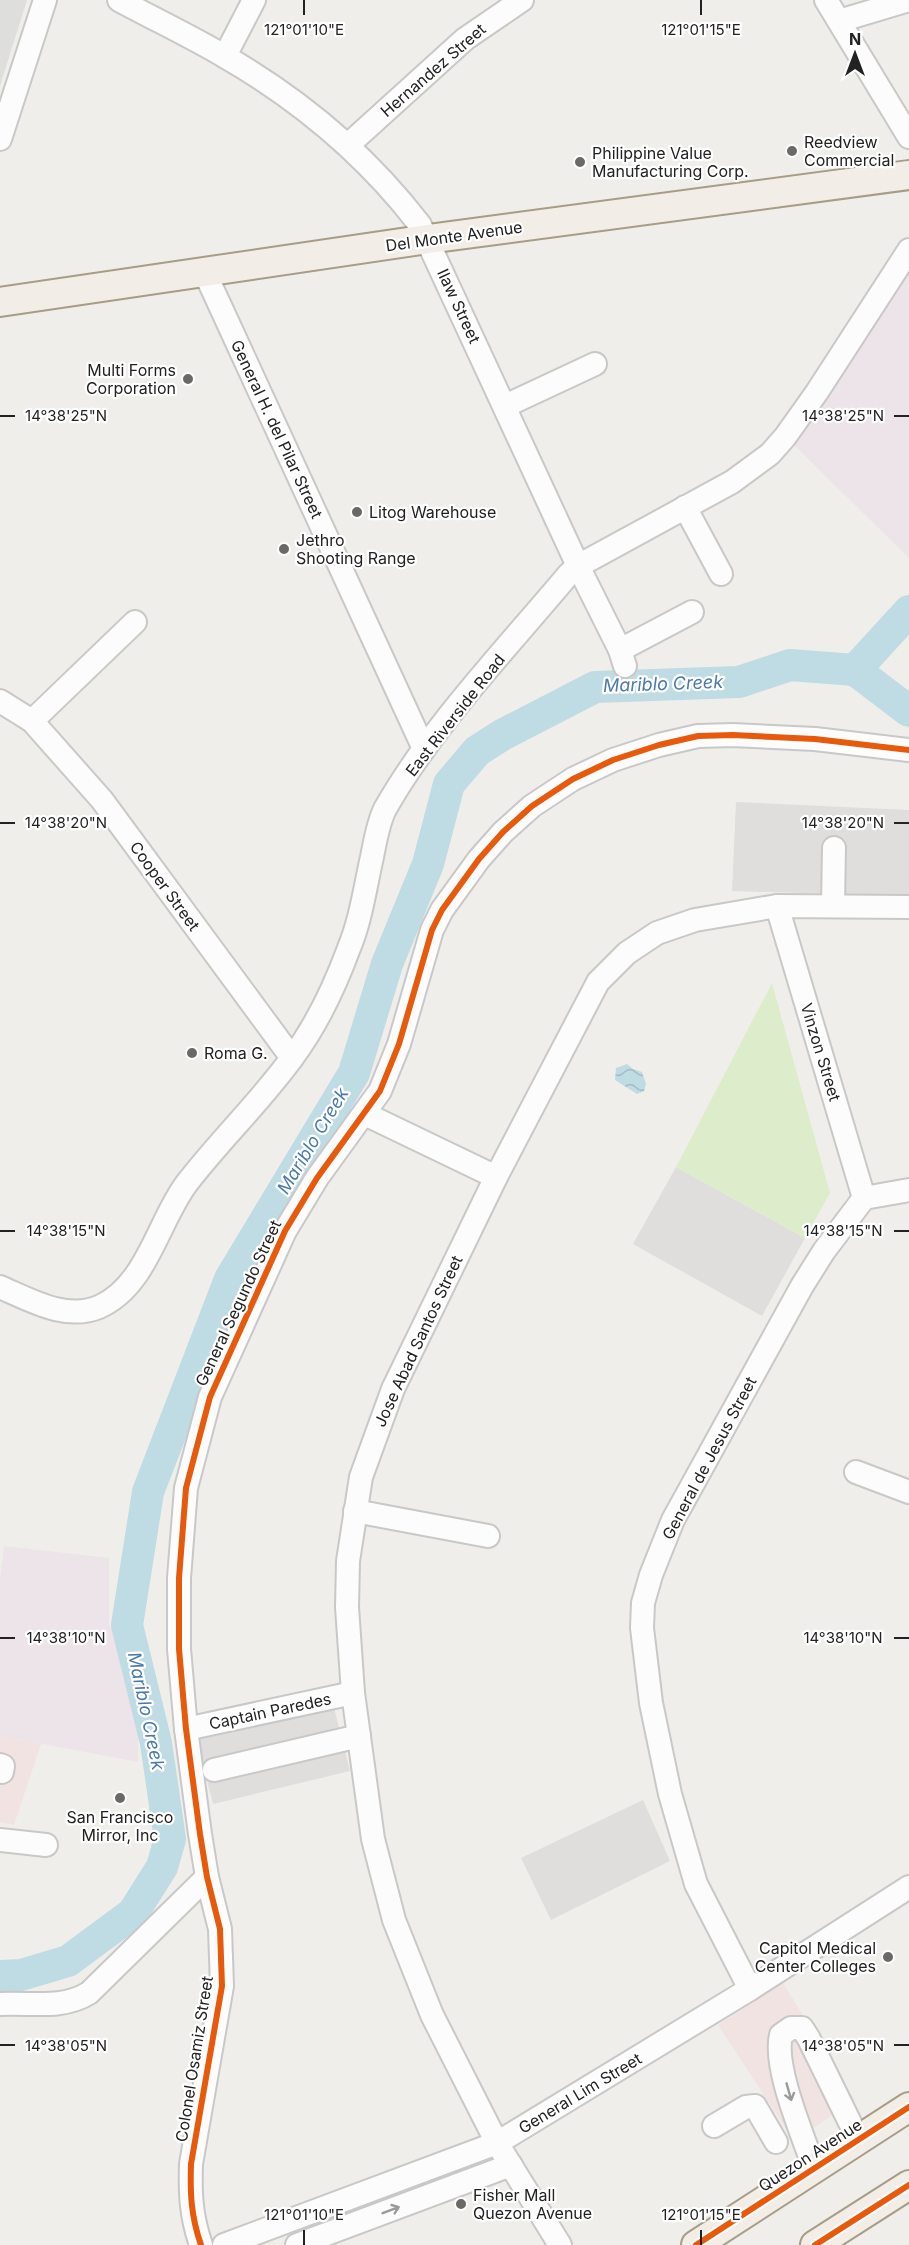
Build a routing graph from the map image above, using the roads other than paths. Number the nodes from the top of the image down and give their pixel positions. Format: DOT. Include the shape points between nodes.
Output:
graph roads {
  1 [pos="45,0"];
  2 [pos="119,0"];
  3 [pos="254,0"];
  4 [pos="522,0"];
  5 [pos="825,0"];
  6 [pos="909,0"];
  7 [pos="839,21"];
  8 [pos="225,56"];
  9 [pos="909,137"];
  10 [pos="0,139"];
  11 [pos="348,145"];
  12 [pos="909,175"];
  13 [pos="428,239"];
  14 [pos="909,250"];
  15 [pos="205,273"];
  16 [pos="0,302"];
  17 [pos="594,363"];
  18 [pos="505,406"];
  19 [pos="685,507"];
  20 [pos="578,566"];
  21 [pos="721,573"];
  22 [pos="692,612"];
  23 [pos="135,622"];
  24 [pos="0,700"];
  25 [pos="32,721"];
  26 [pos="424,749"];
  27 [pos="909,750"];
  28 [pos="834,848"];
  29 [pos="833,905"];
  30 [pos="777,906"];
  31 [pos="909,906"];
  32 [pos="292,1058"];
  33 [pos="365,1114"];
  34 [pos="496,1177"];
  35 [pos="909,1190"];
  36 [pos="864,1198"];
  37 [pos="0,1287"];
  38 [pos="856,1472"];
  39 [pos="909,1492"];
  40 [pos="355,1511"];
  41 [pos="488,1536"];
  42 [pos="354,1693"];
  43 [pos="186,1729"];
  44 [pos="360,1736"];
  45 [pos="214,1770"];
  46 [pos="0,1840"];
  47 [pos="46,1845"];
  48 [pos="207,1877"];
  49 [pos="909,1887"];
  50 [pos="750,1989"];
  51 [pos="0,2004"];
  52 [pos="906,2109"];
  53 [pos="714,2126"];
  54 [pos="858,2139"];
  55 [pos="776,2142"];
  56 [pos="497,2143"];
  57 [pos="511,2165"];
  58 [pos="814,2168"];
  59 [pos="909,2185"];
  60 [pos="201,2245"];
  61 [pos="224,2245"];
  62 [pos="297,2245"];
  63 [pos="560,2245"];
  64 [pos="696,2245"];
  65 [pos="815,2245"];
  1 -- 10 [label="street"];
  2 -- 8 [label="street, Ilaw Street"];
  3 -- 8 [label="street"];
  4 -- 11 [label="street, Hernandez Street" via="465,39"];
  5 -- 7 [label="street"];
  6 -- 7 [label="street"];
  7 -- 9 [label="street"];
  8 -- 11 [label="street, Ilaw Street"];
  11 -- 13 [label="street, Ilaw Street" via="399,197"];
  12 -- 13 [label="main road, Del Monte Avenue"];
  13 -- 15 [label="main road, Del Monte Avenue"];
  13 -- 18 [label="street, Ilaw Street"];
  14 -- 19 [label="street, East Riverside Road" via="785,437 752,469"];
  15 -- 16 [label="main road, Del Monte Avenue"];
  15 -- 26 [label="street, General H. del Pilar Street"];
  17 -- 18 [label="street"];
  18 -- 20 [label="street, Ilaw Street"];
  19 -- 20 [label="street, East Riverside Road"];
  19 -- 21 [label="street"];
  20 -- 22 [label="street, Ilaw Street" via="622,658"];
  20 -- 26 [label="street, East Riverside Road"];
  23 -- 25 [label="street"];
  24 -- 25 [label="street, Cooper Street"];
  25 -- 32 [label="street, Cooper Street" via="102,800"];
  26 -- 32 [label="street, East Riverside Road" via="384,812 349,949 315,1023"];
  27 -- 33 [label="street, General Segundo Street" via="792,738 698,736 613,760 573,778 503,832 442,910 432,930 399,1044 380,1091"];
  28 -- 29 [label="street"];
  29 -- 30 [label="street, Jose Abad Santos Street"];
  29 -- 31 [label="street, Jose Abad Santos Street"];
  30 -- 34 [label="street, Jose Abad Santos Street" via="695,920 657,933 627,953 598,982"];
  30 -- 36 [label="street, Vinzon Street"];
  32 -- 37 [label="street, East Riverside Road" via="186,1185 149,1255 118,1294 99,1307 81,1311 50,1309"];
  33 -- 34 [label="street"];
  33 -- 43 [label="street, General Segundo Street" via="317,1178 285,1230 210,1396 186,1488 179,1578 179,1649"];
  34 -- 40 [label="street, Jose Abad Santos Street" via="393,1389 361,1478"];
  35 -- 36 [label="street"];
  36 -- 50 [label="street, General de Jesus Street" via="802,1286 673,1520 643,1603 651,1703 670,1794 696,1884"];
  38 -- 39 [label="street"];
  40 -- 41 [label="street"];
  40 -- 42 [label="street, Jose Abad Santos Street" via="347,1607"];
  42 -- 43 [label="street, Captain Paredes"];
  42 -- 44 [label="street, Jose Abad Santos Street"];
  43 -- 48 [label="street, General Segundo Street"];
  44 -- 45 [label="street"];
  44 -- 56 [label="street, Jose Abad Santos Street" via="374,1839 394,1920 432,2015"];
  46 -- 47 [label="street"];
  48 -- 51 [label="street" via="80,1999 58,2005"];
  48 -- 60 [label="street, Colonel Osamiz Street" via="220,1929 222,1986 191,2164 192,2220"];
  49 -- 50 [label="street, General Lim Street"];
  50 -- 56 [label="street, General Lim Street"];
  52 -- 54 [label="main road, Quezon Avenue"];
  53 -- 55 [label="street" via="755,2106"];
  54 -- 58 [label="main road, Quezon Avenue"];
  54 -- 58 [label="street, one-way" via="809,2038 802,2028 791,2028 781,2035 780,2060"];
  56 -- 57 [label="street, Jose Abad Santos Street"];
  56 -- 61 [label="street, General Lim Street"];
  62 -- 57 [label="street, one-way"];
  57 -- 63 [label="street, Jose Abad Santos Street"];
  58 -- 64 [label="main road, Quezon Avenue"];
  59 -- 65 [label="main road"];
}
